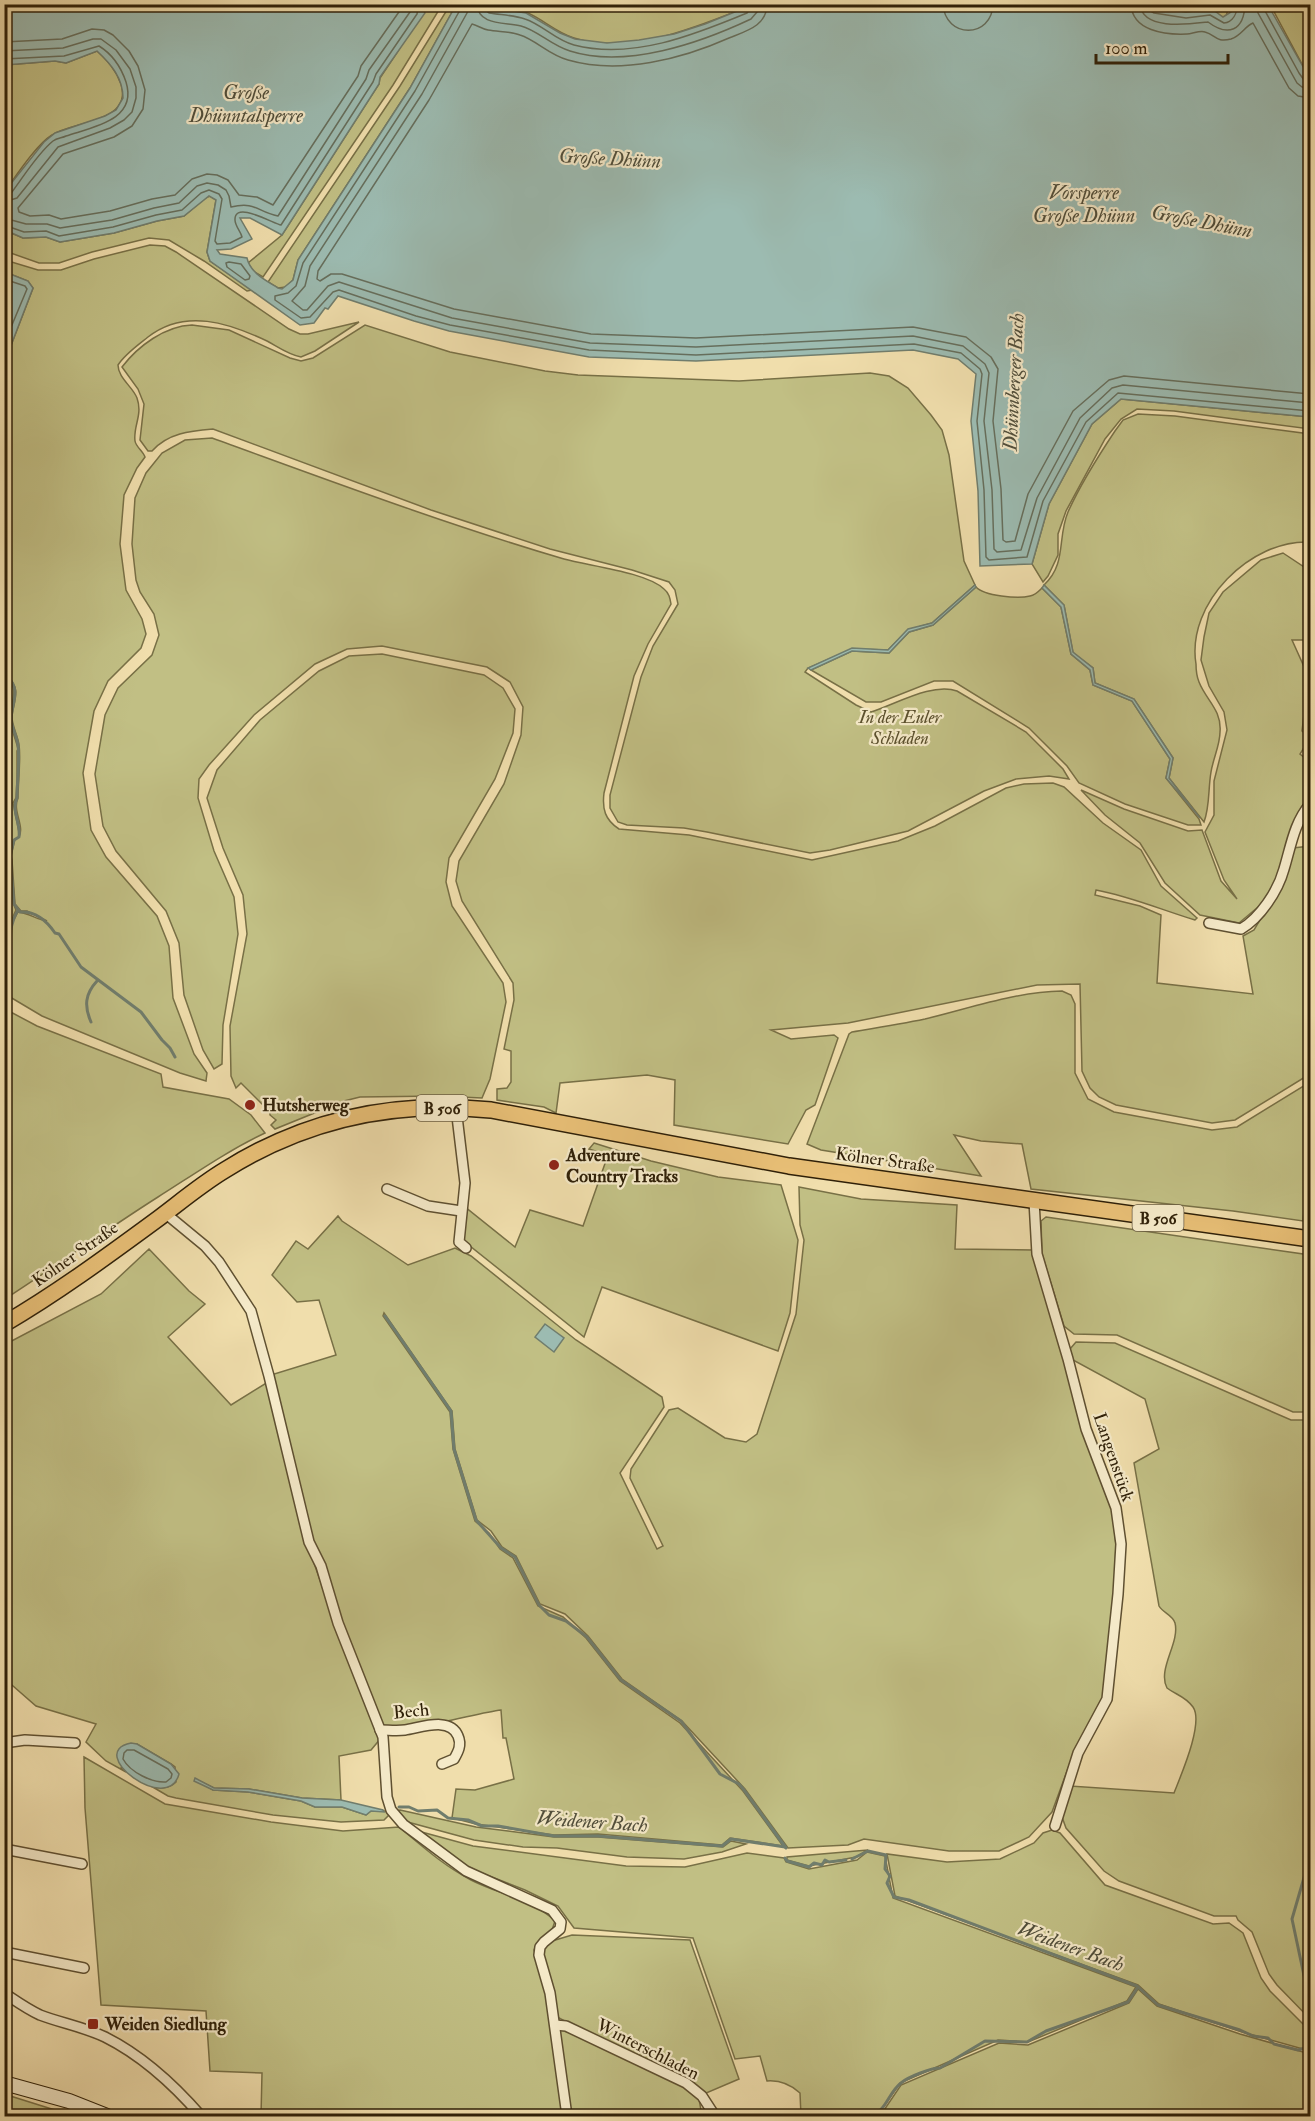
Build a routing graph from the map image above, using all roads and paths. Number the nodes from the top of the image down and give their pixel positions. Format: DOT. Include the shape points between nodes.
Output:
graph roads {
  1 [pos="1311,804"];
  2 [pos="1209,923"];
  3 [pos="456,1108"];
  4 [pos="387,1189"];
  5 [pos="1034,1201"];
  6 [pos="461,1211"];
  7 [pos="165,1213"];
  8 [pos="1311,1239"];
  9 [pos="466,1248"];
  10 [pos="4,1324"];
  11 [pos="380,1730"];
  12 [pos="4,1743"];
  13 [pos="75,1743"];
  14 [pos="442,1764"];
  15 [pos="1055,1826"];
  16 [pos="4,1849"];
  17 [pos="82,1864"];
  18 [pos="4,1952"];
  19 [pos="84,1968"];
  20 [pos="4,1993"];
  21 [pos="555,2025"];
  22 [pos="4,2083"];
  23 [pos="107,2116"];
  24 [pos="201,2116"];
  25 [pos="567,2116"];
  26 [pos="716,2116"];
  1 -- 2 [label="street" via="1296,827 1284,873 1251,923 1241,929"];
  3 -- 5 [label="main road, Kölner Straße / B 506" via="491,1110 789,1166"];
  3 -- 6 [label="street" via="465,1183"];
  3 -- 7 [label="main road, Kölner Straße / B 506" via="359,1114 308,1130 225,1170"];
  4 -- 6 [label="street" via="428,1206"];
  5 -- 8 [label="main road, Kölner Straße / B 506"];
  5 -- 15 [label="street, Langenstück" via="1037,1254 1086,1429 1116,1508 1121,1545 1107,1699 1078,1753"];
  6 -- 9 [label="street" via="459,1242"];
  7 -- 10 [label="main road, Kölner Straße / B 506" via="96,1265"];
  7 -- 11 [label="street" via="225,1268 251,1311 309,1542"];
  11 -- 14 [label="street, Bech" via="440,1725 451,1728 459,1738 459,1749 454,1759"];
  11 -- 21 [label="street, Bech" via="387,1797 397,1818 466,1871 556,1913 560,1929 544,1942 539,1955"];
  12 -- 13 [label="street"];
  16 -- 17 [label="street"];
  18 -- 19 [label="street"];
  20 -- 24 [label="street" via="41,2015 105,2037 131,2052"];
  21 -- 25 [label="street"];
  21 -- 26 [label="street, Winterschladen" via="566,2026 686,2083 702,2096"];
  22 -- 23 [label="main road"];
}
